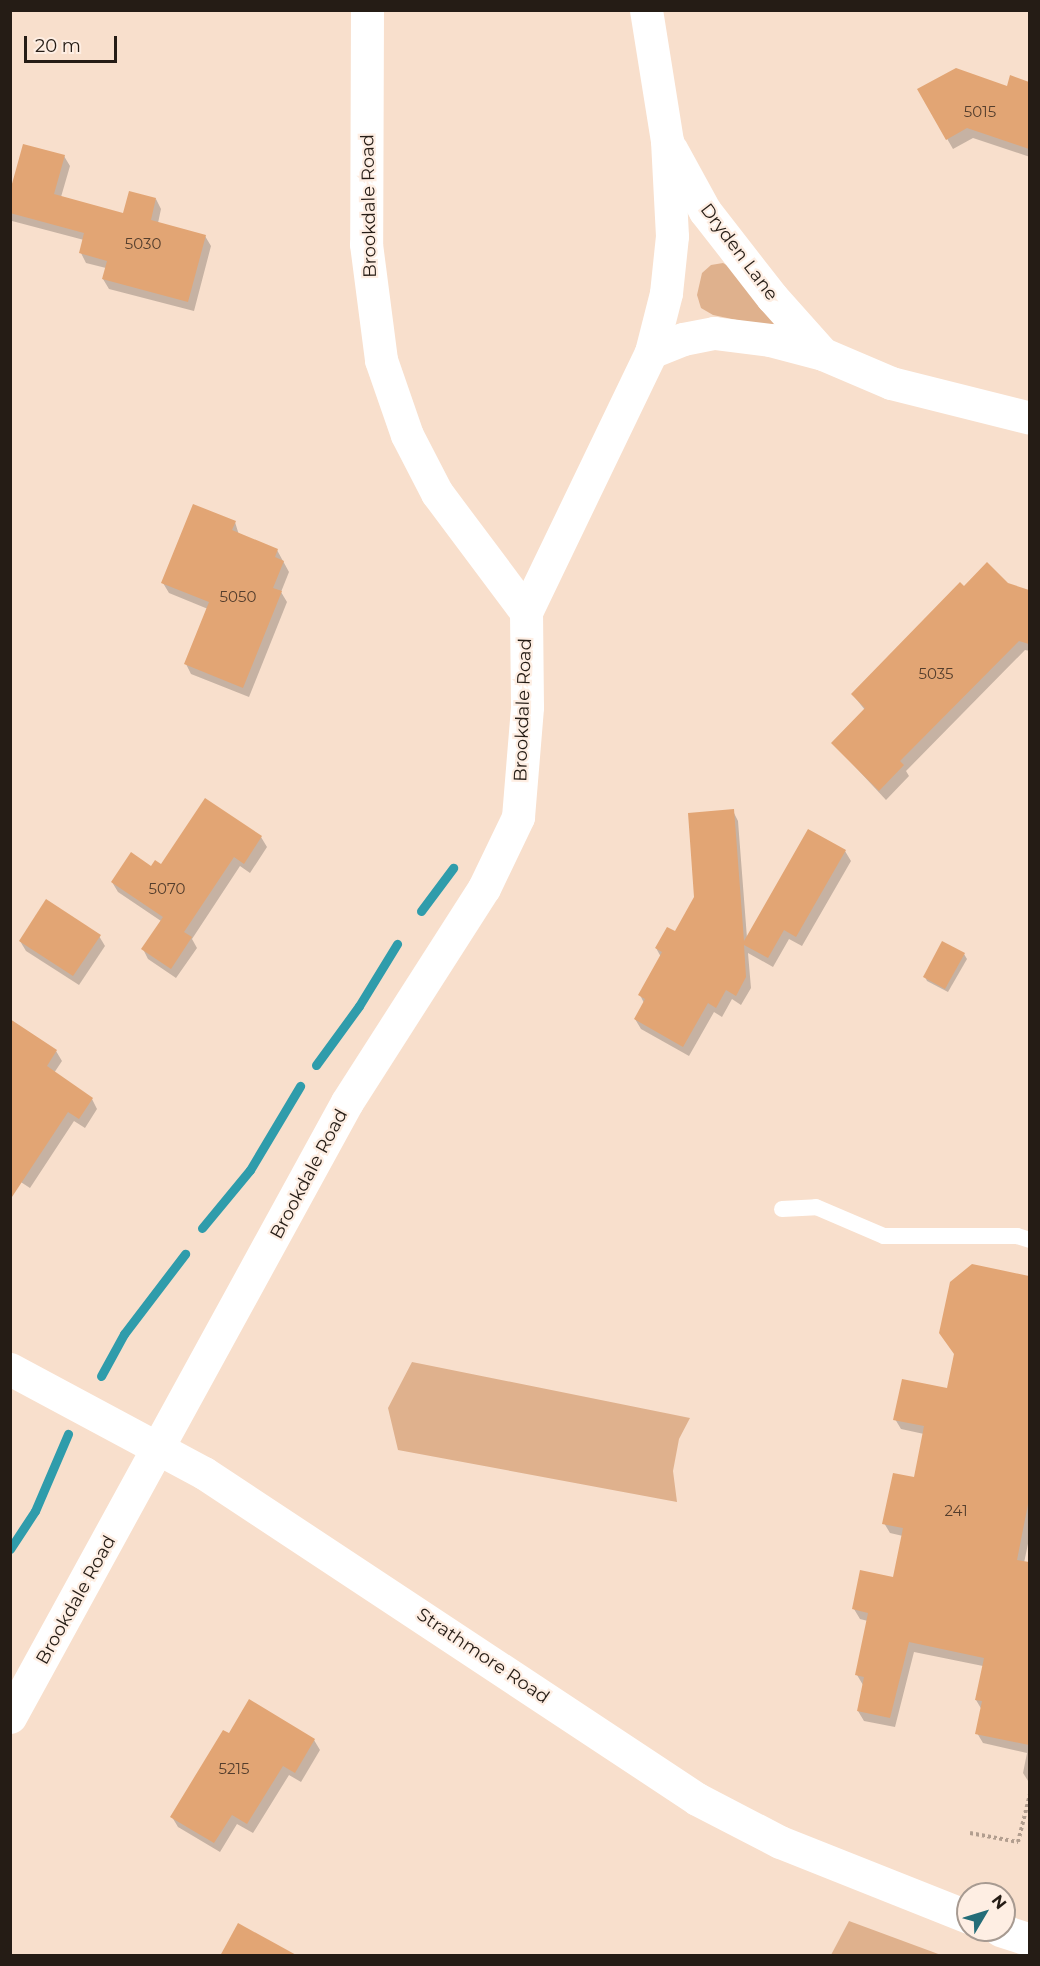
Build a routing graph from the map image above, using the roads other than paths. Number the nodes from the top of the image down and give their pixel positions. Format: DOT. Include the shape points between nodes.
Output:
graph roads {
  1 [pos="367,10"];
  2 [pos="646,10"];
  3 [pos="667,141"];
  4 [pos="651,352"];
  5 [pos="823,354"];
  6 [pos="1029,418"];
  7 [pos="526,612"];
  8 [pos="782,1209"];
  9 [pos="1029,1240"];
  10 [pos="10,1369"];
  11 [pos="161,1447"];
  12 [pos="10,1717"];
  13 [pos="956,1912"];
  1 -- 7 [label="street, Brookdale Road" via="366,244 381,360 407,435 437,493"];
  2 -- 3 [label="street, Brookdale Road"];
  3 -- 4 [label="street, Brookdale Road" via="672,236 666,293"];
  3 -- 5 [label="street, Dryden Lane" via="705,211 772,297"];
  4 -- 5 [label="street, Dryden Lane" via="683,339 714,333 770,340"];
  4 -- 7 [label="street, Brookdale Road"];
  5 -- 6 [label="street, Dryden Lane" via="891,383"];
  7 -- 11 [label="street, Brookdale Road" via="527,707 519,817 484,888 347,1102"];
  8 -- 9 [label="lane" via="816,1207 884,1236 1017,1236"];
  10 -- 11 [label="street, Strathmore Road"];
  11 -- 12 [label="street, Brookdale Road"];
  11 -- 13 [label="street, Strathmore Road" via="697,1798 780,1842"];
}
